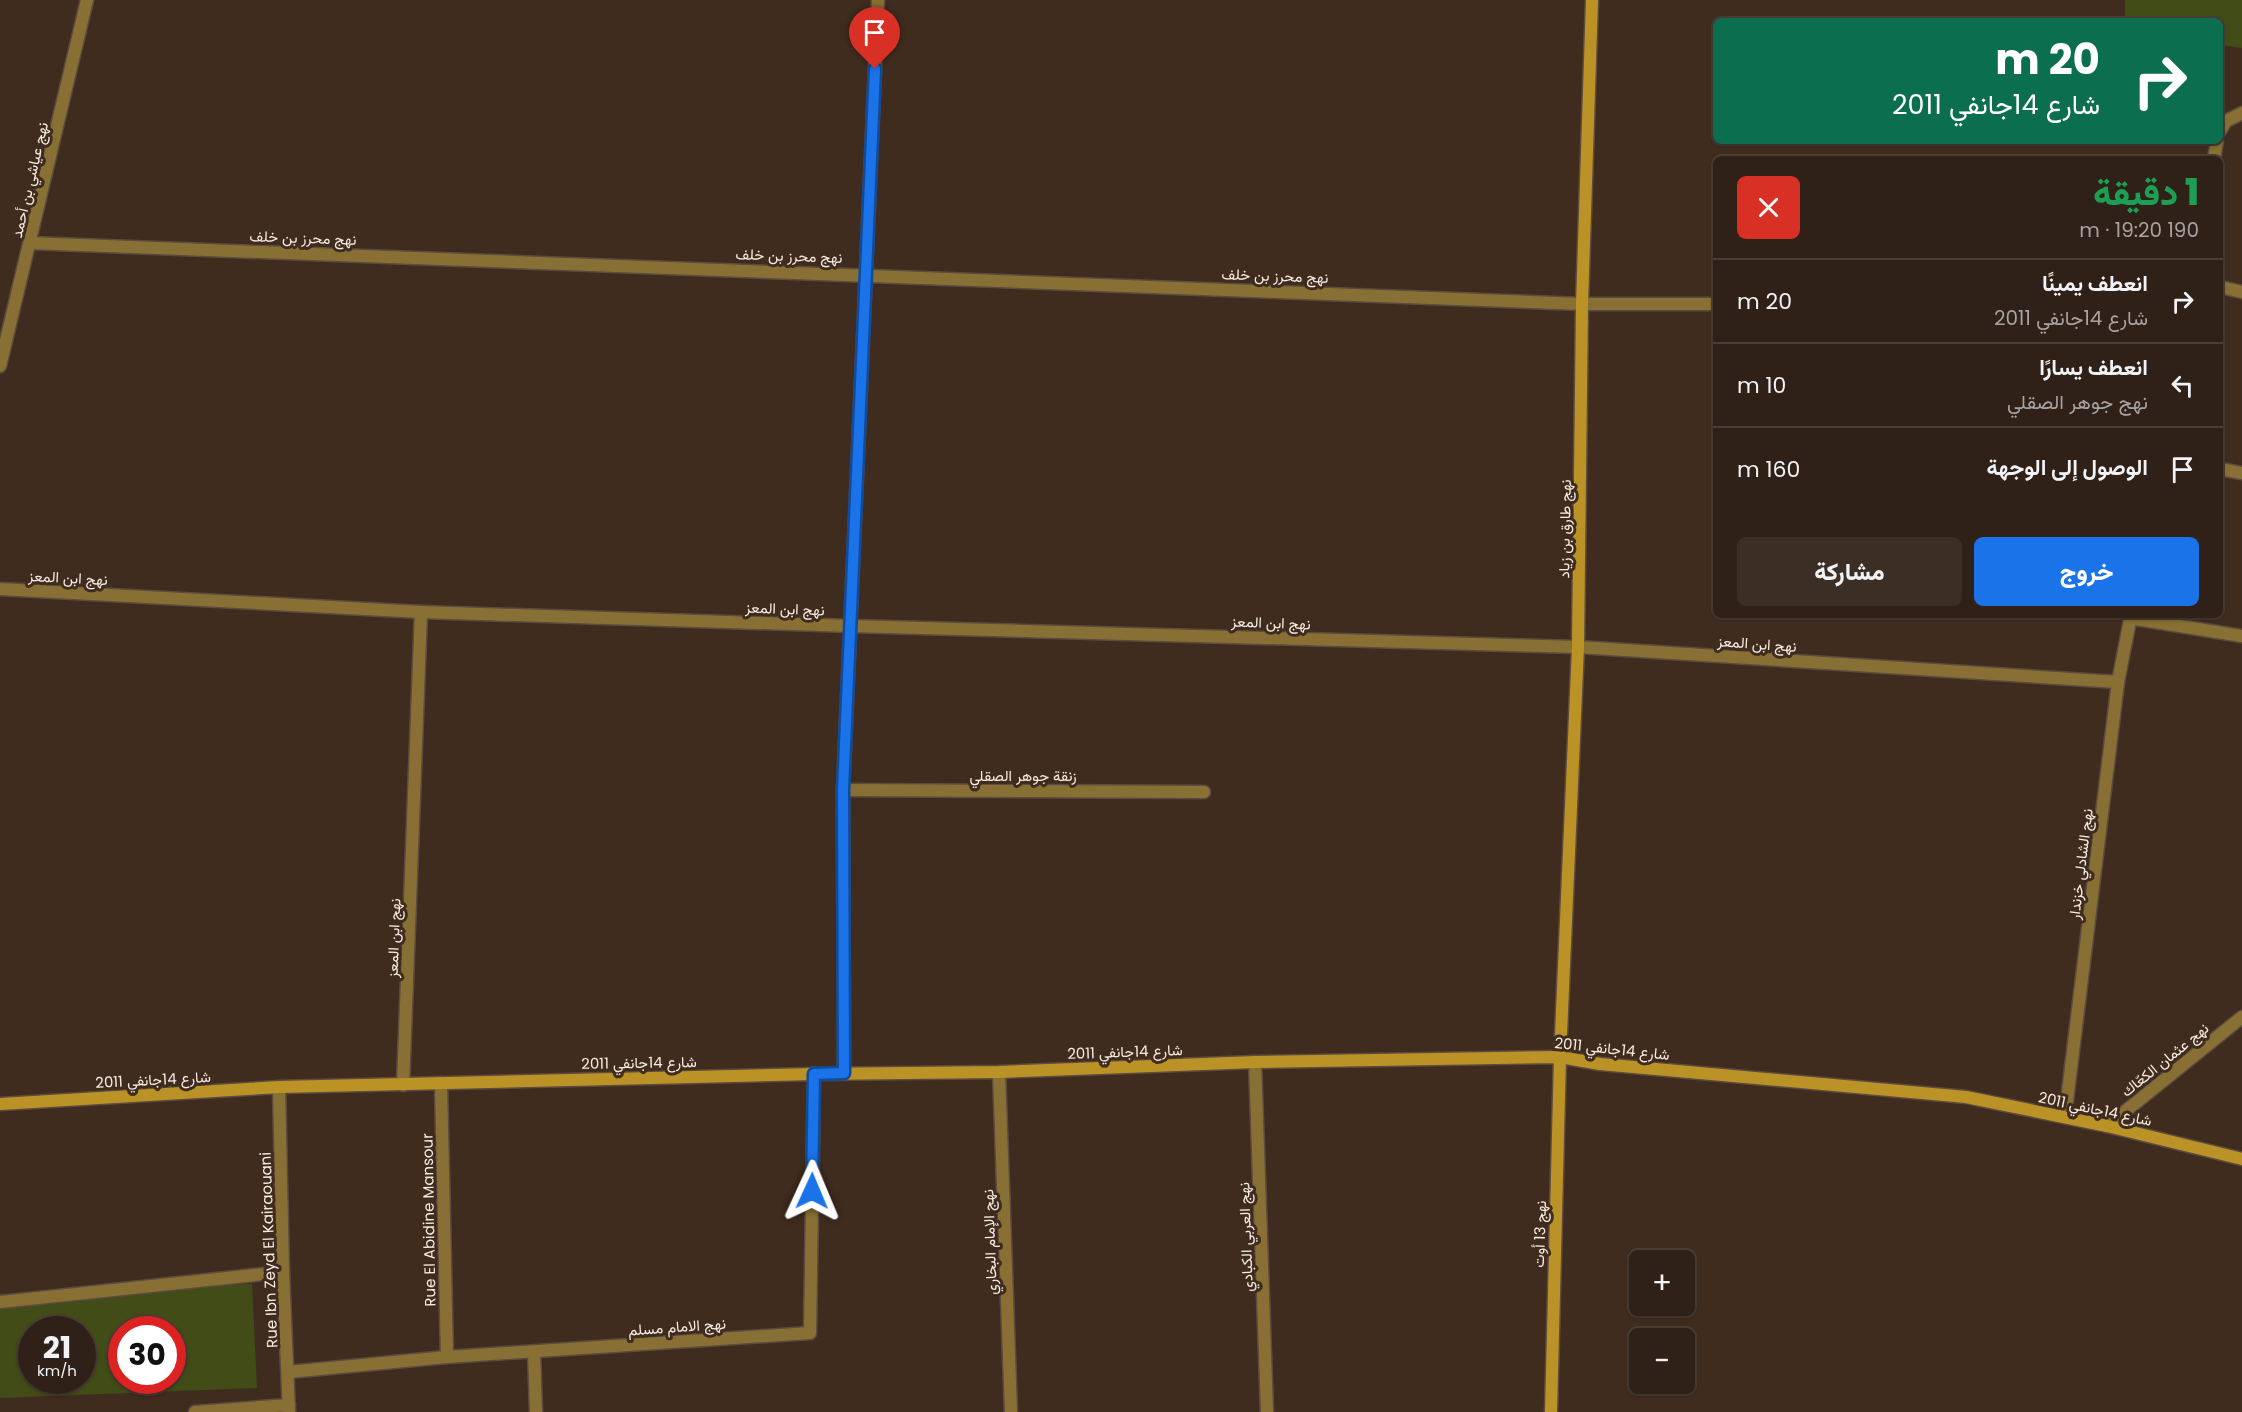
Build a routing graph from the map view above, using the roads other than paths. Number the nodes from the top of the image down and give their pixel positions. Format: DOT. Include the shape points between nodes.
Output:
graph roads {
  1 [pos="87,0"];
  2 [pos="878,0"];
  3 [pos="1592,0"];
  4 [pos="2242,114"];
  5 [pos="2223,126"];
  6 [pos="30,243"];
  7 [pos="866,274"];
  8 [pos="2223,288"];
  9 [pos="2242,292"];
  10 [pos="1582,304"];
  11 [pos="1713,304"];
  12 [pos="0,366"];
  13 [pos="2223,470"];
  14 [pos="2242,473"];
  15 [pos="0,588"];
  16 [pos="422,612"];
  17 [pos="2131,618"];
  18 [pos="2137,618"];
  19 [pos="851,626"];
  20 [pos="2242,636"];
  21 [pos="1578,647"];
  22 [pos="2118,681"];
  23 [pos="843,790"];
  24 [pos="1204,792"];
  25 [pos="2242,1017"];
  26 [pos="1560,1057"];
  27 [pos="1255,1062"];
  28 [pos="999,1072"];
  29 [pos="844,1073"];
  30 [pos="814,1074"];
  31 [pos="441,1083"];
  32 [pos="403,1085"];
  33 [pos="279,1087"];
  34 [pos="0,1104"];
  35 [pos="2065,1118"];
  36 [pos="2107,1126"];
  37 [pos="2242,1159"];
  38 [pos="283,1272"];
  39 [pos="0,1302"];
  40 [pos="534,1352"];
  41 [pos="447,1357"];
  42 [pos="288,1372"];
  43 [pos="289,1408"];
  44 [pos="195,1412"];
  45 [pos="537,1412"];
  46 [pos="1011,1412"];
  47 [pos="1267,1412"];
  48 [pos="1551,1412"];
  1 -- 6 [label="street, نهج عياشي بن أحمد"];
  2 -- 7 [label="street"];
  3 -- 10 [label="street, نهج طارق بن زياد"];
  4 -- 5 [label="street"];
  6 -- 7 [label="street, نهج محرز بن خلف"];
  6 -- 12 [label="street, نهج عياشي بن أحمد"];
  7 -- 10 [label="street, نهج محرز بن خلف"];
  7 -- 19 [label="street"];
  8 -- 9 [label="street"];
  10 -- 11 [label="street, نهج محرز بن خلف"];
  10 -- 21 [label="street, نهج طارق بن زياد"];
  13 -- 14 [label="street"];
  15 -- 16 [label="street, نهج ابن المعز"];
  16 -- 19 [label="street, نهج ابن المعز"];
  16 -- 32 [label="street, نهج ابن المعز"];
  17 -- 22 [label="street, نهج الشادلي خزندار"];
  18 -- 20 [label="street"];
  19 -- 21 [label="street, نهج ابن المعز"];
  19 -- 23 [label="street"];
  21 -- 22 [label="street, نهج ابن المعز"];
  21 -- 26 [label="street, نهج طارق بن زياد"];
  22 -- 35 [label="street, نهج الشادلي خزندار"];
  23 -- 24 [label="street, زنقة جوهر الصقلي"];
  23 -- 29 [label="street"];
  25 -- 36 [label="street, نهج عثمان الكعّاك"];
  26 -- 27 [label="street, شارع 14جانفي 2011"];
  26 -- 35 [label="street, شارع 14جانفي 2011" via="1966,1097"];
  26 -- 48 [label="street, نهج 13 أوت"];
  27 -- 28 [label="street, شارع 14جانفي 2011"];
  27 -- 47 [label="street, نهج العربي الكبادي"];
  28 -- 29 [label="street, شارع 14جانفي 2011"];
  28 -- 46 [label="street, نهج الإمام البخاري"];
  29 -- 30 [label="street, شارع 14جانفي 2011"];
  30 -- 31 [label="street, شارع 14جانفي 2011"];
  30 -- 40 [label="street, نهج الامام مسلم" via="810,1332"];
  31 -- 32 [label="street, شارع 14جانفي 2011"];
  31 -- 41 [label="street, Rue El Abidine Mansour"];
  32 -- 33 [label="street, شارع 14جانفي 2011"];
  33 -- 34 [label="street, شارع 14جانفي 2011"];
  33 -- 38 [label="street, Rue Ibn Zeyd El Kairaouani"];
  35 -- 36 [label="street, شارع 14جانفي 2011"];
  36 -- 37 [label="street, شارع 14جانفي 2011"];
  38 -- 39 [label="street"];
  38 -- 42 [label="street, Rue Ibn Zeyd El Kairaouani"];
  40 -- 41 [label="street, نهج الامام مسلم"];
  40 -- 45 [label="street"];
  41 -- 42 [label="street, نهج الامام مسلم"];
  42 -- 43 [label="street, Rue Ibn Zeyd El Kairaouani"];
  43 -- 44 [label="street"];
}
